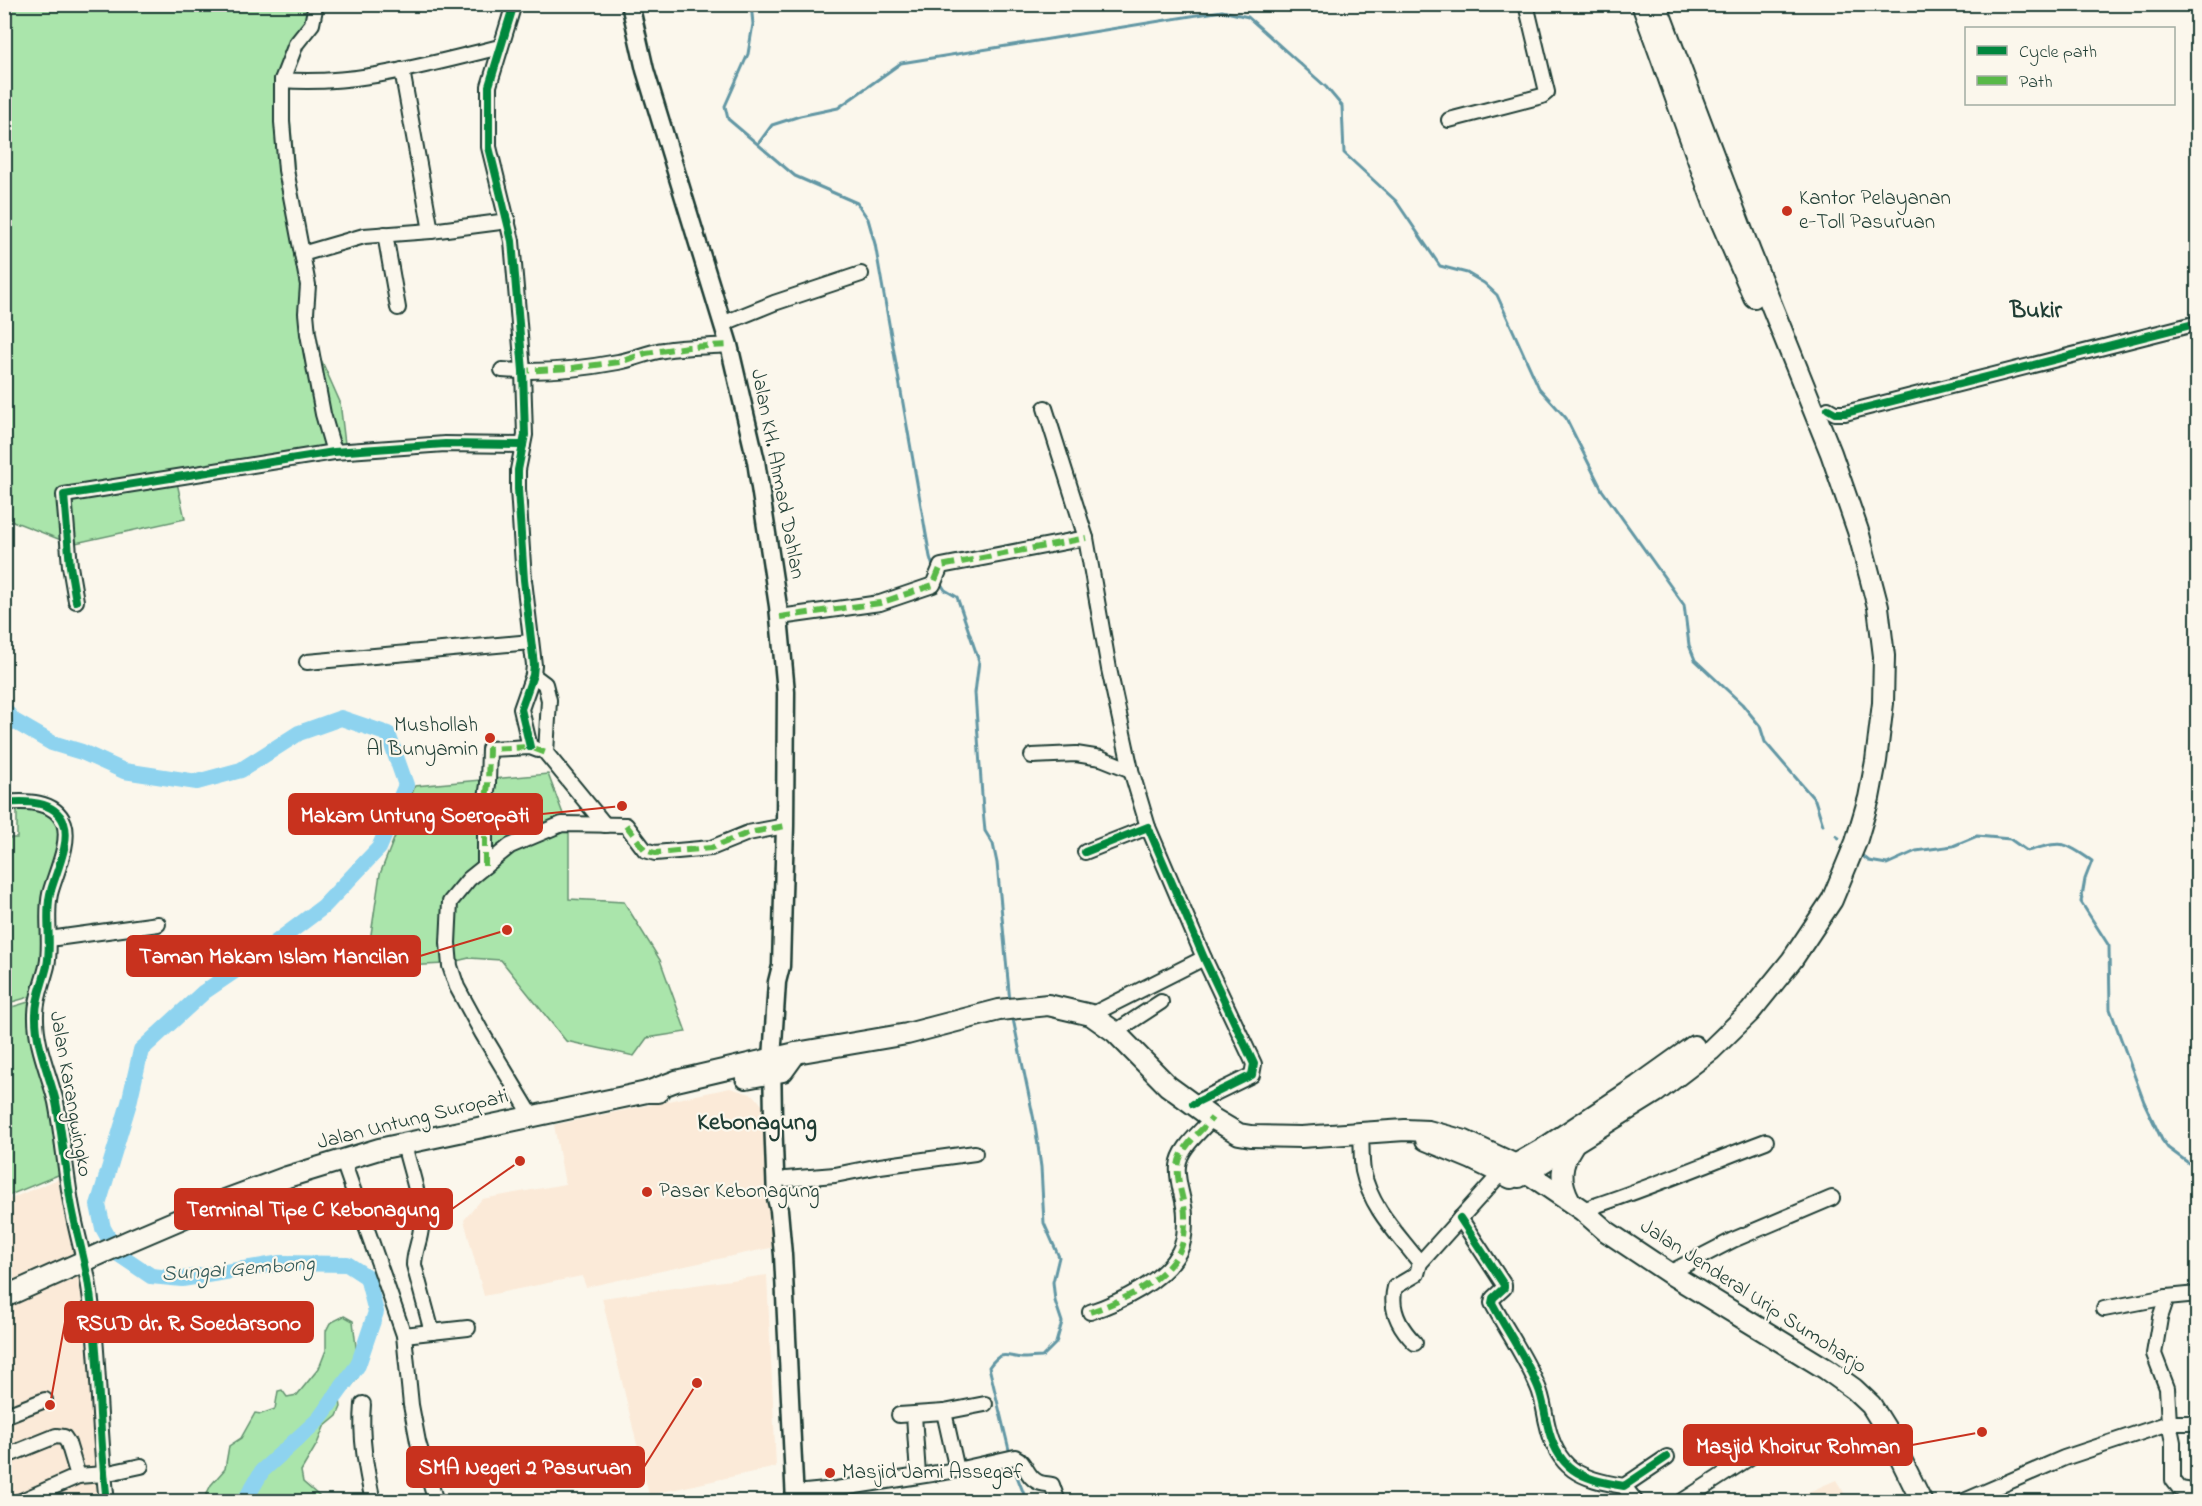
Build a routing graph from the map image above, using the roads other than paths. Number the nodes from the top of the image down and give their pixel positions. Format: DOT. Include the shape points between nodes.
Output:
graph roads {
  1 [pos="316,4"];
  2 [pos="514,4"];
  3 [pos="630,4"];
  4 [pos="1526,4"];
  5 [pos="1642,4"];
  6 [pos="1656,4"];
  7 [pos="500,47"];
  8 [pos="402,70"];
  9 [pos="282,80"];
  10 [pos="1449,120"];
  11 [pos="508,221"];
  12 [pos="432,231"];
  13 [pos="385,234"];
  14 [pos="302,254"];
  15 [pos="861,274"];
  16 [pos="398,308"];
  17 [pos="2198,323"];
  18 [pos="722,324"];
  19 [pos="729,345"];
  20 [pos="502,370"];
  21 [pos="523,371"];
  22 [pos="1045,408"];
  23 [pos="1828,408"];
  24 [pos="523,445"];
  25 [pos="334,452"];
  26 [pos="1086,538"];
  27 [pos="76,601"];
  28 [pos="780,617"];
  29 [pos="531,642"];
  30 [pos="307,662"];
  31 [pos="533,675"];
  32 [pos="530,747"];
  33 [pos="546,753"];
  34 [pos="1032,756"];
  35 [pos="1131,770"];
  36 [pos="4,803"];
  37 [pos="605,825"];
  38 [pos="785,826"];
  39 [pos="1148,826"];
  40 [pos="1085,852"];
  41 [pos="485,867"];
  42 [pos="158,924"];
  43 [pos="50,939"];
  44 [pos="1204,958"];
  45 [pos="1161,1002"];
  46 [pos="1090,1015"];
  47 [pos="1115,1032"];
  48 [pos="781,1063"];
  49 [pos="1193,1104"];
  50 [pos="532,1116"];
  51 [pos="1212,1118"];
  52 [pos="1405,1130"];
  53 [pos="1361,1134"];
  54 [pos="1767,1141"];
  55 [pos="404,1144"];
  56 [pos="1573,1145"];
  57 [pos="1485,1149"];
  58 [pos="1543,1149"];
  59 [pos="975,1153"];
  60 [pos="343,1161"];
  61 [pos="1515,1173"];
  62 [pos="786,1179"];
  63 [pos="1832,1198"];
  64 [pos="1576,1206"];
  65 [pos="779,1210"];
  66 [pos="1460,1218"];
  67 [pos="1606,1231"];
  68 [pos="90,1259"];
  69 [pos="1420,1263"];
  70 [pos="1669,1273"];
  71 [pos="2198,1294"];
  72 [pos="4,1297"];
  73 [pos="2167,1297"];
  74 [pos="2104,1310"];
  75 [pos="1090,1312"];
  76 [pos="163,1314"];
  77 [pos="93,1323"];
  78 [pos="468,1328"];
  79 [pos="432,1332"];
  80 [pos="404,1335"];
  81 [pos="1415,1343"];
  82 [pos="45,1400"];
  83 [pos="363,1404"];
  84 [pos="984,1404"];
  85 [pos="944,1412"];
  86 [pos="899,1415"];
  87 [pos="914,1415"];
  88 [pos="4,1416"];
  89 [pos="2169,1423"];
  90 [pos="2198,1423"];
  91 [pos="1766,1447"];
  92 [pos="4,1457"];
  93 [pos="1667,1457"];
  94 [pos="141,1466"];
  95 [pos="957,1470"];
  96 [pos="104,1474"];
  97 [pos="918,1475"];
  98 [pos="78,1476"];
  99 [pos="1624,1486"];
  100 [pos="2198,1492"];
  101 [pos="795,1497"];
  102 [pos="19,1502"];
  103 [pos="107,1502"];
  104 [pos="373,1502"];
  105 [pos="436,1502"];
  106 [pos="1059,1502"];
  107 [pos="1636,1502"];
  108 [pos="1681,1502"];
  109 [pos="1922,1502"];
  110 [pos="1962,1502"];
  1 -- 9 [label="street" via="312,24 296,44"];
  2 -- 7 [label="street"];
  3 -- 18 [label="main road, Jalan KH. Ahmad Dahlan" via="648,81"];
  4 -- 10 [label="street" via="1547,92"];
  5 -- 58 [label="highway" via="1717,212 1805,416 1863,593 1873,681 1863,770 1848,832 1817,901 1790,944 1747,999 1716,1030"];
  6 -- 56 [label="highway" via="1858,531 1878,607 1884,656 1883,703 1871,789 1856,842 1832,900 1792,960 1750,1012 1711,1050 1656,1092"];
  7 -- 8 [label="street"];
  7 -- 11 [label="street" via="489,86 489,147"];
  8 -- 9 [label="street" via="330,81"];
  8 -- 12 [label="street"];
  9 -- 14 [label="street" via="283,147"];
  11 -- 12 [label="street"];
  11 -- 21 [label="street"];
  12 -- 13 [label="street"];
  13 -- 14 [label="street"];
  13 -- 16 [label="street"];
  14 -- 25 [label="street" via="308,285 306,313 312,361"];
  15 -- 18 [label="street"];
  17 -- 23 [label="street" via="1845,413"];
  18 -- 19 [label="main road, Jalan KH. Ahmad Dahlan"];
  19 -- 21 [label="street" via="688,346 620,362"];
  19 -- 28 [label="main road, Jalan KH. Ahmad Dahlan" via="756,461"];
  20 -- 21 [label="street"];
  21 -- 24 [label="street"];
  22 -- 26 [label="street"];
  24 -- 25 [label="street" via="445,444"];
  24 -- 29 [label="street" via="518,489"];
  25 -- 27 [label="street" via="64,495"];
  26 -- 28 [label="street" via="941,566 933,585 880,603"];
  26 -- 35 [label="street" via="1108,669"];
  28 -- 38 [label="main road, Jalan KH. Ahmad Dahlan" via="786,692"];
  29 -- 30 [label="street"];
  29 -- 31 [label="street"];
  31 -- 32 [label="street" via="521,709"];
  31 -- 33 [label="street" via="545,684 549,700"];
  32 -- 33 [label="street"];
  32 -- 41 [label="street" via="489,749"];
  33 -- 37 [label="street"];
  34 -- 35 [label="street" via="1101,758"];
  35 -- 39 [label="street"];
  36 -- 43 [label="street, Jalan Karangwingko" via="45,805 63,822 60,866 50,895"];
  37 -- 38 [label="street" via="626,825 645,849 655,853 711,848 747,833"];
  37 -- 41 [label="street" via="562,824 510,846"];
  38 -- 48 [label="main road, Jalan KH. Ahmad Dahlan"];
  39 -- 40 [label="street"];
  39 -- 44 [label="street"];
  41 -- 50 [label="street" via="450,902 450,966 482,1033"];
  42 -- 43 [label="street"];
  43 -- 68 [label="street, Jalan Karangwingko" via="35,1017 66,1155 70,1198"];
  44 -- 46 [label="street"];
  44 -- 49 [label="street" via="1254,1069 1245,1080"];
  45 -- 47 [label="street"];
  46 -- 47 [label="highway, Jalan Jenderal Urip Sumoharjo"];
  46 -- 48 [label="highway, Jalan Jenderal Urip Sumoharjo" via="1048,1005 999,1010"];
  47 -- 49 [label="highway, Jalan Jenderal Urip Sumoharjo" via="1168,1086"];
  48 -- 50 [label="highway, Jalan Untung Suropati" via="677,1091 647,1092"];
  48 -- 62 [label="main road"];
  48 -- 65 [label="main road" via="776,1191"];
  49 -- 51 [label="highway, Jalan Jenderal Urip Sumoharjo"];
  50 -- 55 [label="highway, Jalan Untung Suropati"];
  51 -- 53 [label="highway, Jalan Jenderal Urip Sumoharjo" via="1239,1134 1251,1136"];
  51 -- 75 [label="street" via="1181,1154 1178,1167 1185,1214 1179,1251 1160,1274 1132,1295"];
  52 -- 53 [label="highway, Jalan Jenderal Urip Sumoharjo"];
  52 -- 57 [label="highway, Jalan Jenderal Urip Sumoharjo" via="1448,1135"];
  52 -- 61 [label="highway, Jalan Jenderal Urip Sumoharjo"];
  53 -- 69 [label="street" via="1363,1171 1374,1201"];
  54 -- 64 [label="street" via="1661,1184"];
  55 -- 60 [label="highway, Jalan Untung Suropati"];
  55 -- 79 [label="street" via="421,1219 414,1265"];
  56 -- 61 [label="highway"];
  56 -- 64 [label="highway" via="1566,1156 1561,1180"];
  57 -- 58 [label="highway"];
  57 -- 61 [label="highway, Jalan Jenderal Urip Sumoharjo"];
  58 -- 61 [label="highway"];
  59 -- 62 [label="street"];
  60 -- 68 [label="highway, Jalan Untung Suropati" via="225,1200"];
  60 -- 80 [label="street"];
  61 -- 64 [label="highway, Jalan Jenderal Urip Sumoharjo"];
  61 -- 66 [label="street"];
  61 -- 67 [label="highway, Jalan Jenderal Urip Sumoharjo" via="1559,1208"];
  62 -- 65 [label="main road"];
  63 -- 70 [label="street" via="1733,1240"];
  64 -- 67 [label="highway, Jalan Jenderal Urip Sumoharjo"];
  65 -- 101 [label="main road"];
  66 -- 69 [label="street"];
  66 -- 99 [label="street" via="1504,1285 1492,1303 1538,1387 1559,1457 1578,1474"];
  67 -- 70 [label="highway, Jalan Jenderal Urip Sumoharjo"];
  68 -- 72 [label="highway"];
  68 -- 77 [label="street, Jalan Karangwingko"];
  69 -- 81 [label="street" via="1417,1274 1398,1284 1394,1293 1395,1314"];
  70 -- 109 [label="highway, Jalan Jenderal Urip Sumoharjo" via="1854,1389 1871,1405 1886,1429"];
  71 -- 73 [label="street"];
  73 -- 74 [label="street"];
  73 -- 89 [label="street" via="2154,1354 2167,1388"];
  76 -- 77 [label="street"];
  77 -- 96 [label="street, Jalan Karangwingko"];
  78 -- 79 [label="street"];
  79 -- 80 [label="street"];
  80 -- 105 [label="street" via="411,1406"];
  82 -- 88 [label="street"];
  83 -- 104 [label="street" via="363,1457"];
  84 -- 85 [label="street"];
  85 -- 87 [label="street"];
  85 -- 95 [label="street"];
  86 -- 87 [label="street"];
  87 -- 97 [label="street"];
  89 -- 90 [label="street"];
  89 -- 100 [label="street" via="2173,1480 2180,1489"];
  89 -- 110 [label="street" via="2064,1458"];
  91 -- 108 [label="street"];
  92 -- 98 [label="street" via="56,1436 64,1437"];
  93 -- 99 [label="street"];
  94 -- 96 [label="street"];
  95 -- 97 [label="street"];
  95 -- 106 [label="street" via="1011,1458 1020,1460 1032,1479 1052,1485"];
  96 -- 98 [label="street"];
  96 -- 103 [label="street, Jalan Karangwingko"];
  97 -- 101 [label="street"];
  98 -- 102 [label="street"];
  99 -- 107 [label="street"];
}
